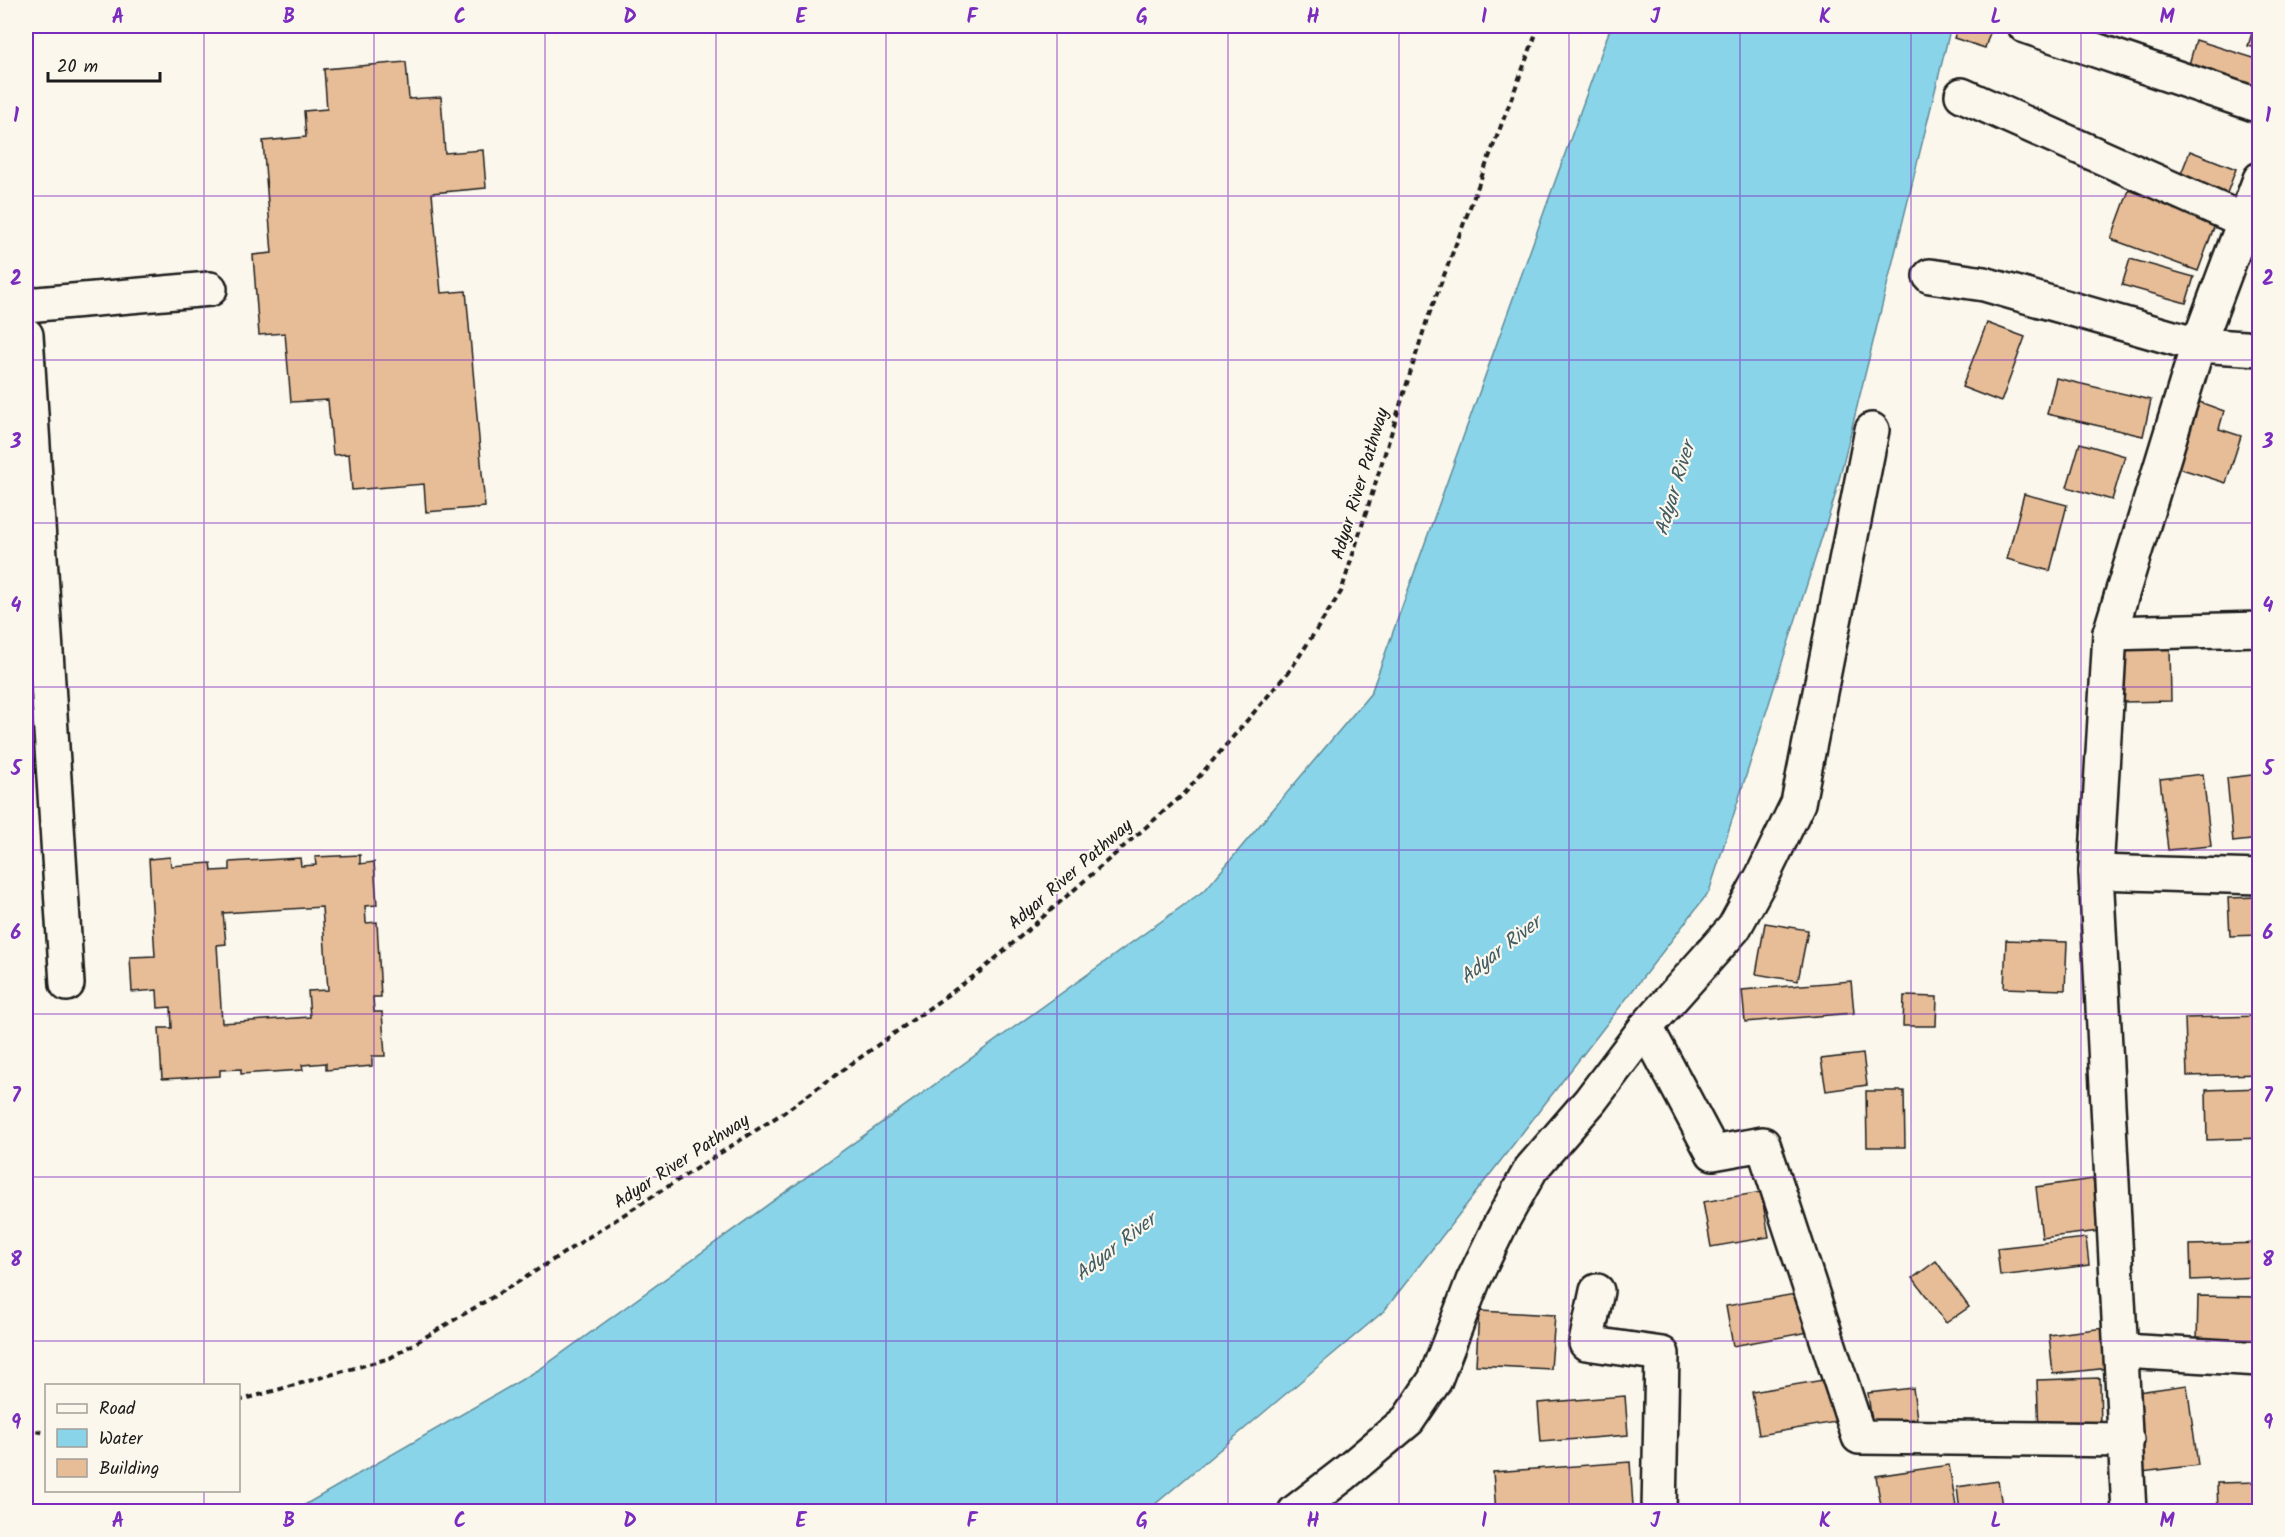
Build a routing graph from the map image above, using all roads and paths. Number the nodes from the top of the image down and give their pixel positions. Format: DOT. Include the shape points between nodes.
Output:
graph roads {
  1 [pos="1539,26"];
  2 [pos="2025,26"];
  3 [pos="1962,95"];
  4 [pos="2259,106"];
  5 [pos="2259,179"];
  6 [pos="2246,221"];
  7 [pos="1930,276"];
  8 [pos="210,288"];
  9 [pos="26,305"];
  10 [pos="26,335"];
  11 [pos="2198,345"];
  12 [pos="2259,349"];
  13 [pos="1872,430"];
  14 [pos="2259,629"];
  15 [pos="2110,633"];
  16 [pos="2096,872"];
  17 [pos="2259,877"];
  18 [pos="67,984"];
  19 [pos="1646,1027"];
  20 [pos="1597,1291"];
  21 [pos="2122,1352"];
  22 [pos="2259,1359"];
  23 [pos="240,1400"];
  24 [pos="26,1430"];
  25 [pos="45,1433"];
  26 [pos="2127,1440"];
  27 [pos="1295,1512"];
  28 [pos="1659,1512"];
  29 [pos="2129,1512"];
  1 -- 23 [label="path, Adyar River Pathway" via="1427,320 1341,592 1291,669 1185,793 981,971 783,1113 523,1279 390,1358"];
  2 -- 4 [label="street"];
  3 -- 6 [label="street"];
  5 -- 6 [label="street"];
  6 -- 11 [label="street"];
  7 -- 11 [label="street" via="1984,284"];
  8 -- 9 [label="street"];
  10 -- 18 [label="street"];
  11 -- 12 [label="street"];
  11 -- 15 [label="street"];
  13 -- 19 [label="street" via="1798,803 1734,928"];
  14 -- 15 [label="street"];
  15 -- 16 [label="street"];
  16 -- 17 [label="street"];
  16 -- 21 [label="street"];
  19 -- 26 [label="street" via="1713,1153 1763,1144 1859,1437"];
  19 -- 27 [label="street" via="1590,1101 1531,1169 1473,1281 1435,1380 1408,1420"];
  20 -- 28 [label="street" via="1586,1343 1662,1354"];
  21 -- 22 [label="street"];
  21 -- 26 [label="street"];
  24 -- 25 [label="path"];
  26 -- 29 [label="street"];
}
